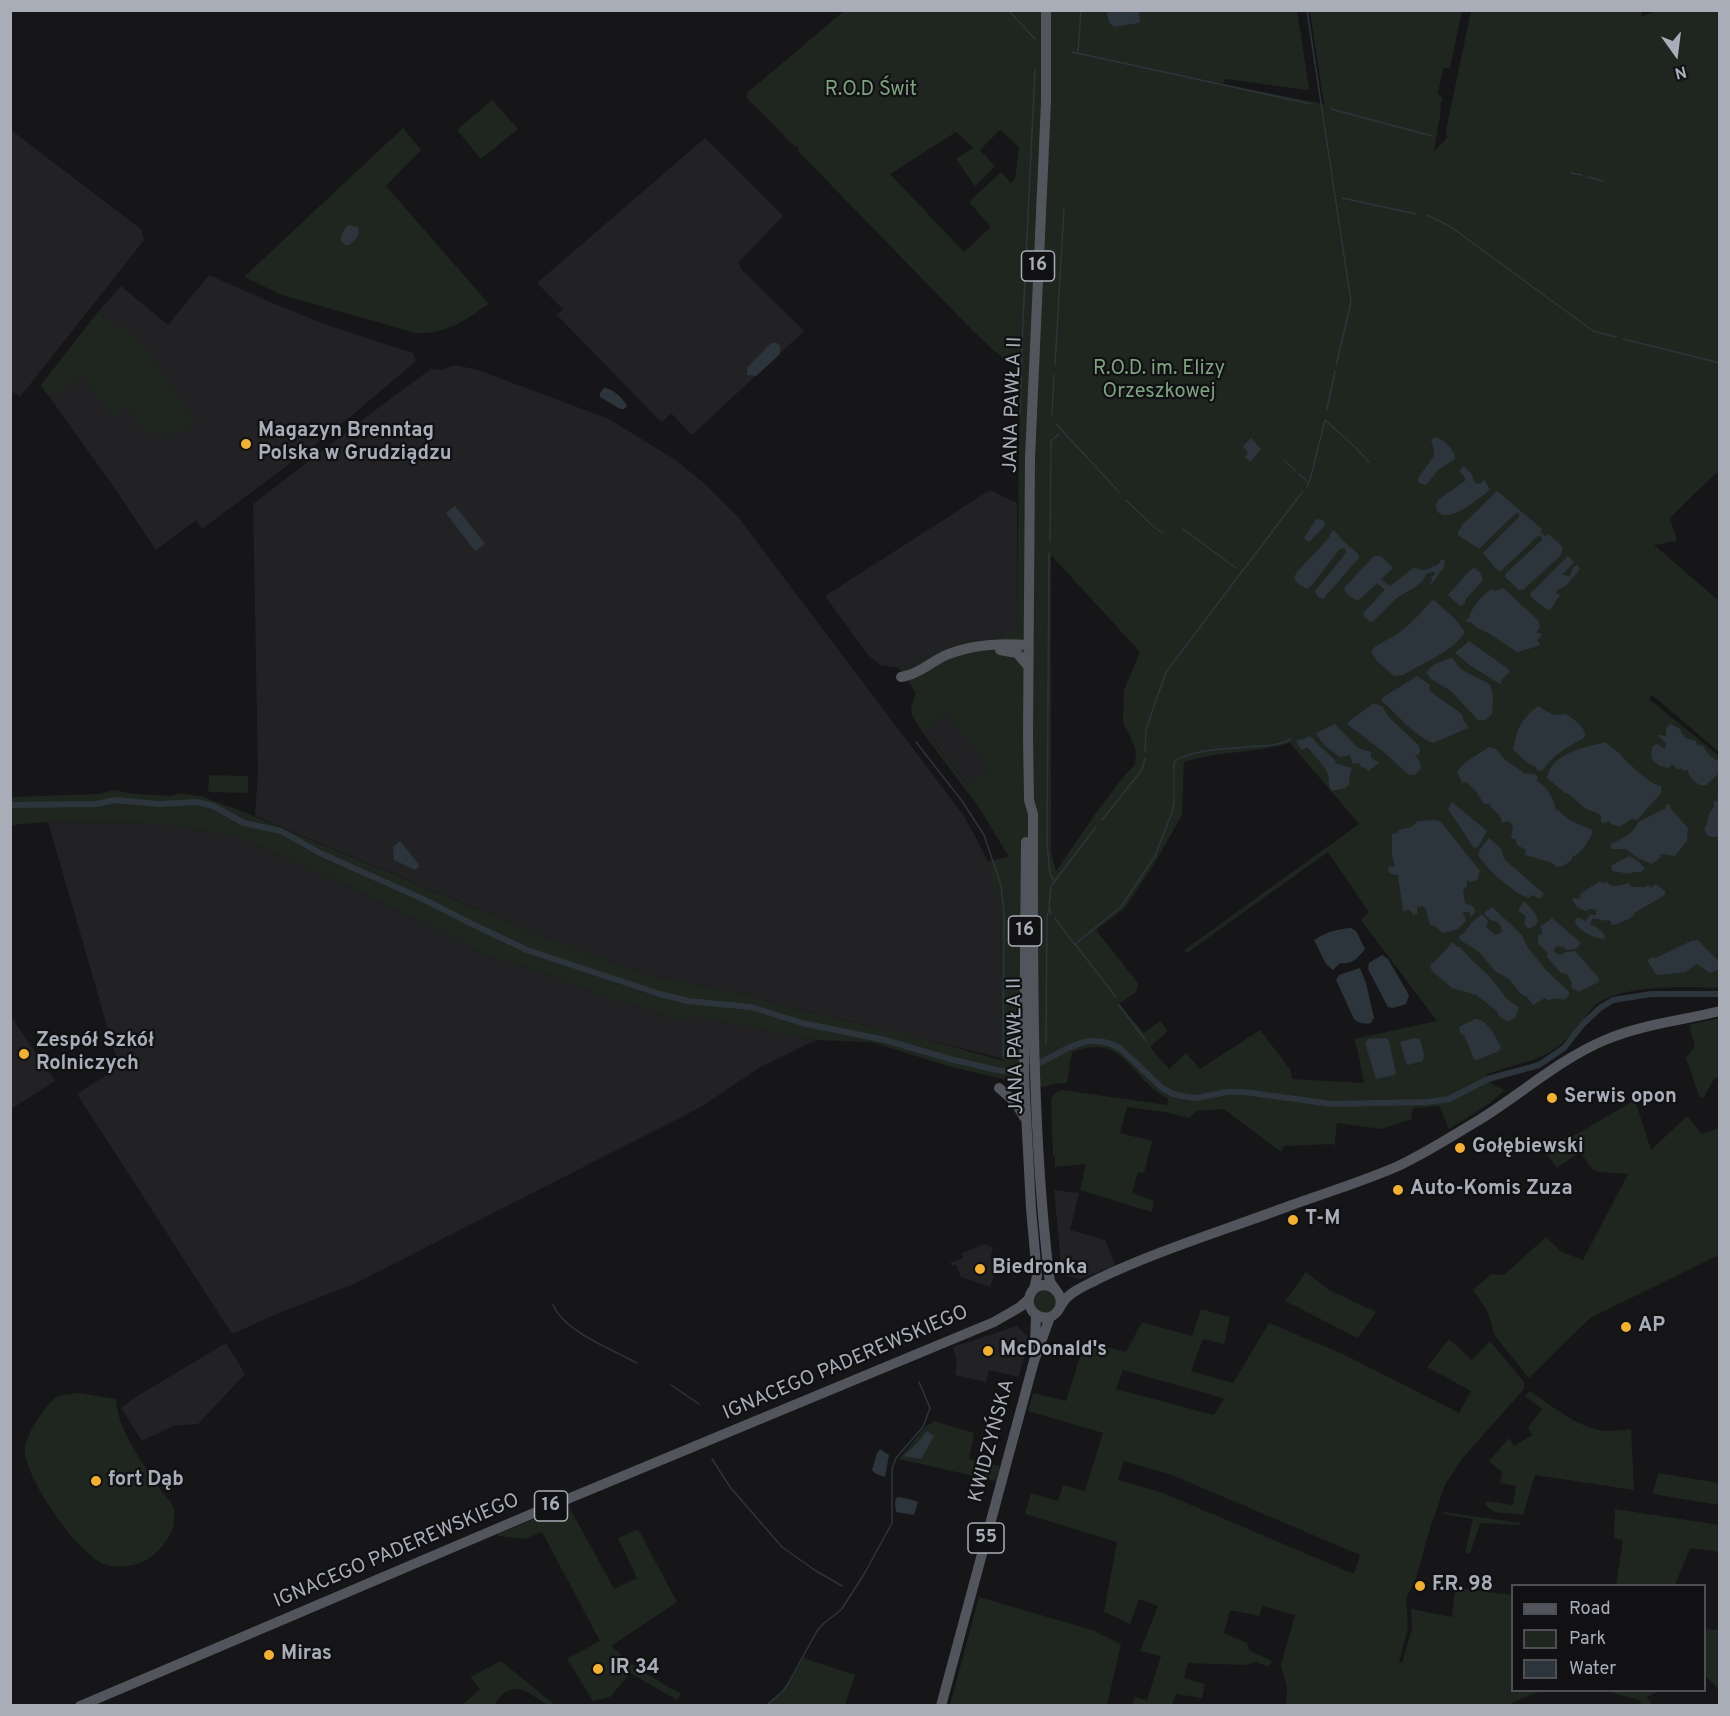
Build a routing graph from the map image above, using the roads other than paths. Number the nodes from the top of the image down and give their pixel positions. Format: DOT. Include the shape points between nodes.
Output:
graph roads {
  1 [pos="1046,10"];
  2 [pos="1028,645"];
  3 [pos="976,648"];
  4 [pos="930,665"];
  5 [pos="1028,666"];
  6 [pos="902,677"];
  7 [pos="909,686"];
  8 [pos="1719,1011"];
  9 [pos="1030,1075"];
  10 [pos="999,1088"];
  11 [pos="1026,1123"];
  12 [pos="1098,1279"];
  13 [pos="1056,1290"];
  14 [pos="1032,1294"];
  15 [pos="1060,1307"];
  16 [pos="1035,1314"];
  17 [pos="1050,1317"];
  18 [pos="994,1322"];
  19 [pos="1034,1360"];
  20 [pos="80,1706"];
  21 [pos="941,1706"];
  1 -- 2 [label="main road, JANA PAWŁA II / 16" via="1046,102 1030,458"];
  2 -- 3 [label="main road"];
  2 -- 5 [label="main road, JANA PAWŁA II / 16"];
  3 -- 4 [label="main road" via="950,654"];
  3 -- 5 [label="main road" via="1017,653"];
  4 -- 6 [label="main road"];
  4 -- 7 [label="main road"];
  5 -- 9 [label="main road, JANA PAWŁA II / 16"];
  8 -- 12 [label="main road" via="1647,1025 1608,1039 1397,1166"];
  9 -- 11 [label="main road, JANA PAWŁA II / 16"];
  9 -- 13 [label="main road, JANA PAWŁA II / 16" via="1049,1275"];
  10 -- 11 [label="main road" via="1015,1102"];
  11 -- 14 [label="main road, JANA PAWŁA II / 16" via="1037,1276"];
  12 -- 13 [label="main road"];
  12 -- 15 [label="main road" via="1071,1294"];
  13 -- 14 [label="main road" via="1044,1285"];
  13 -- 15 [label="main road, 16"];
  14 -- 16 [label="main road, 16" via="1029,1305"];
  14 -- 18 [label="main road, IGNACEGO PADEREWSKIEGO / 16" via="1020,1307"];
  15 -- 17 [label="main road"];
  16 -- 17 [label="main road, 16"];
  16 -- 18 [label="main road, IGNACEGO PADEREWSKIEGO / 16"];
  16 -- 19 [label="main road, 55"];
  17 -- 19 [label="main road, 55"];
  18 -- 20 [label="main road, IGNACEGO PADEREWSKIEGO / 16"];
  19 -- 21 [label="main road, KWIDZYŃSKA / 55"];
}
